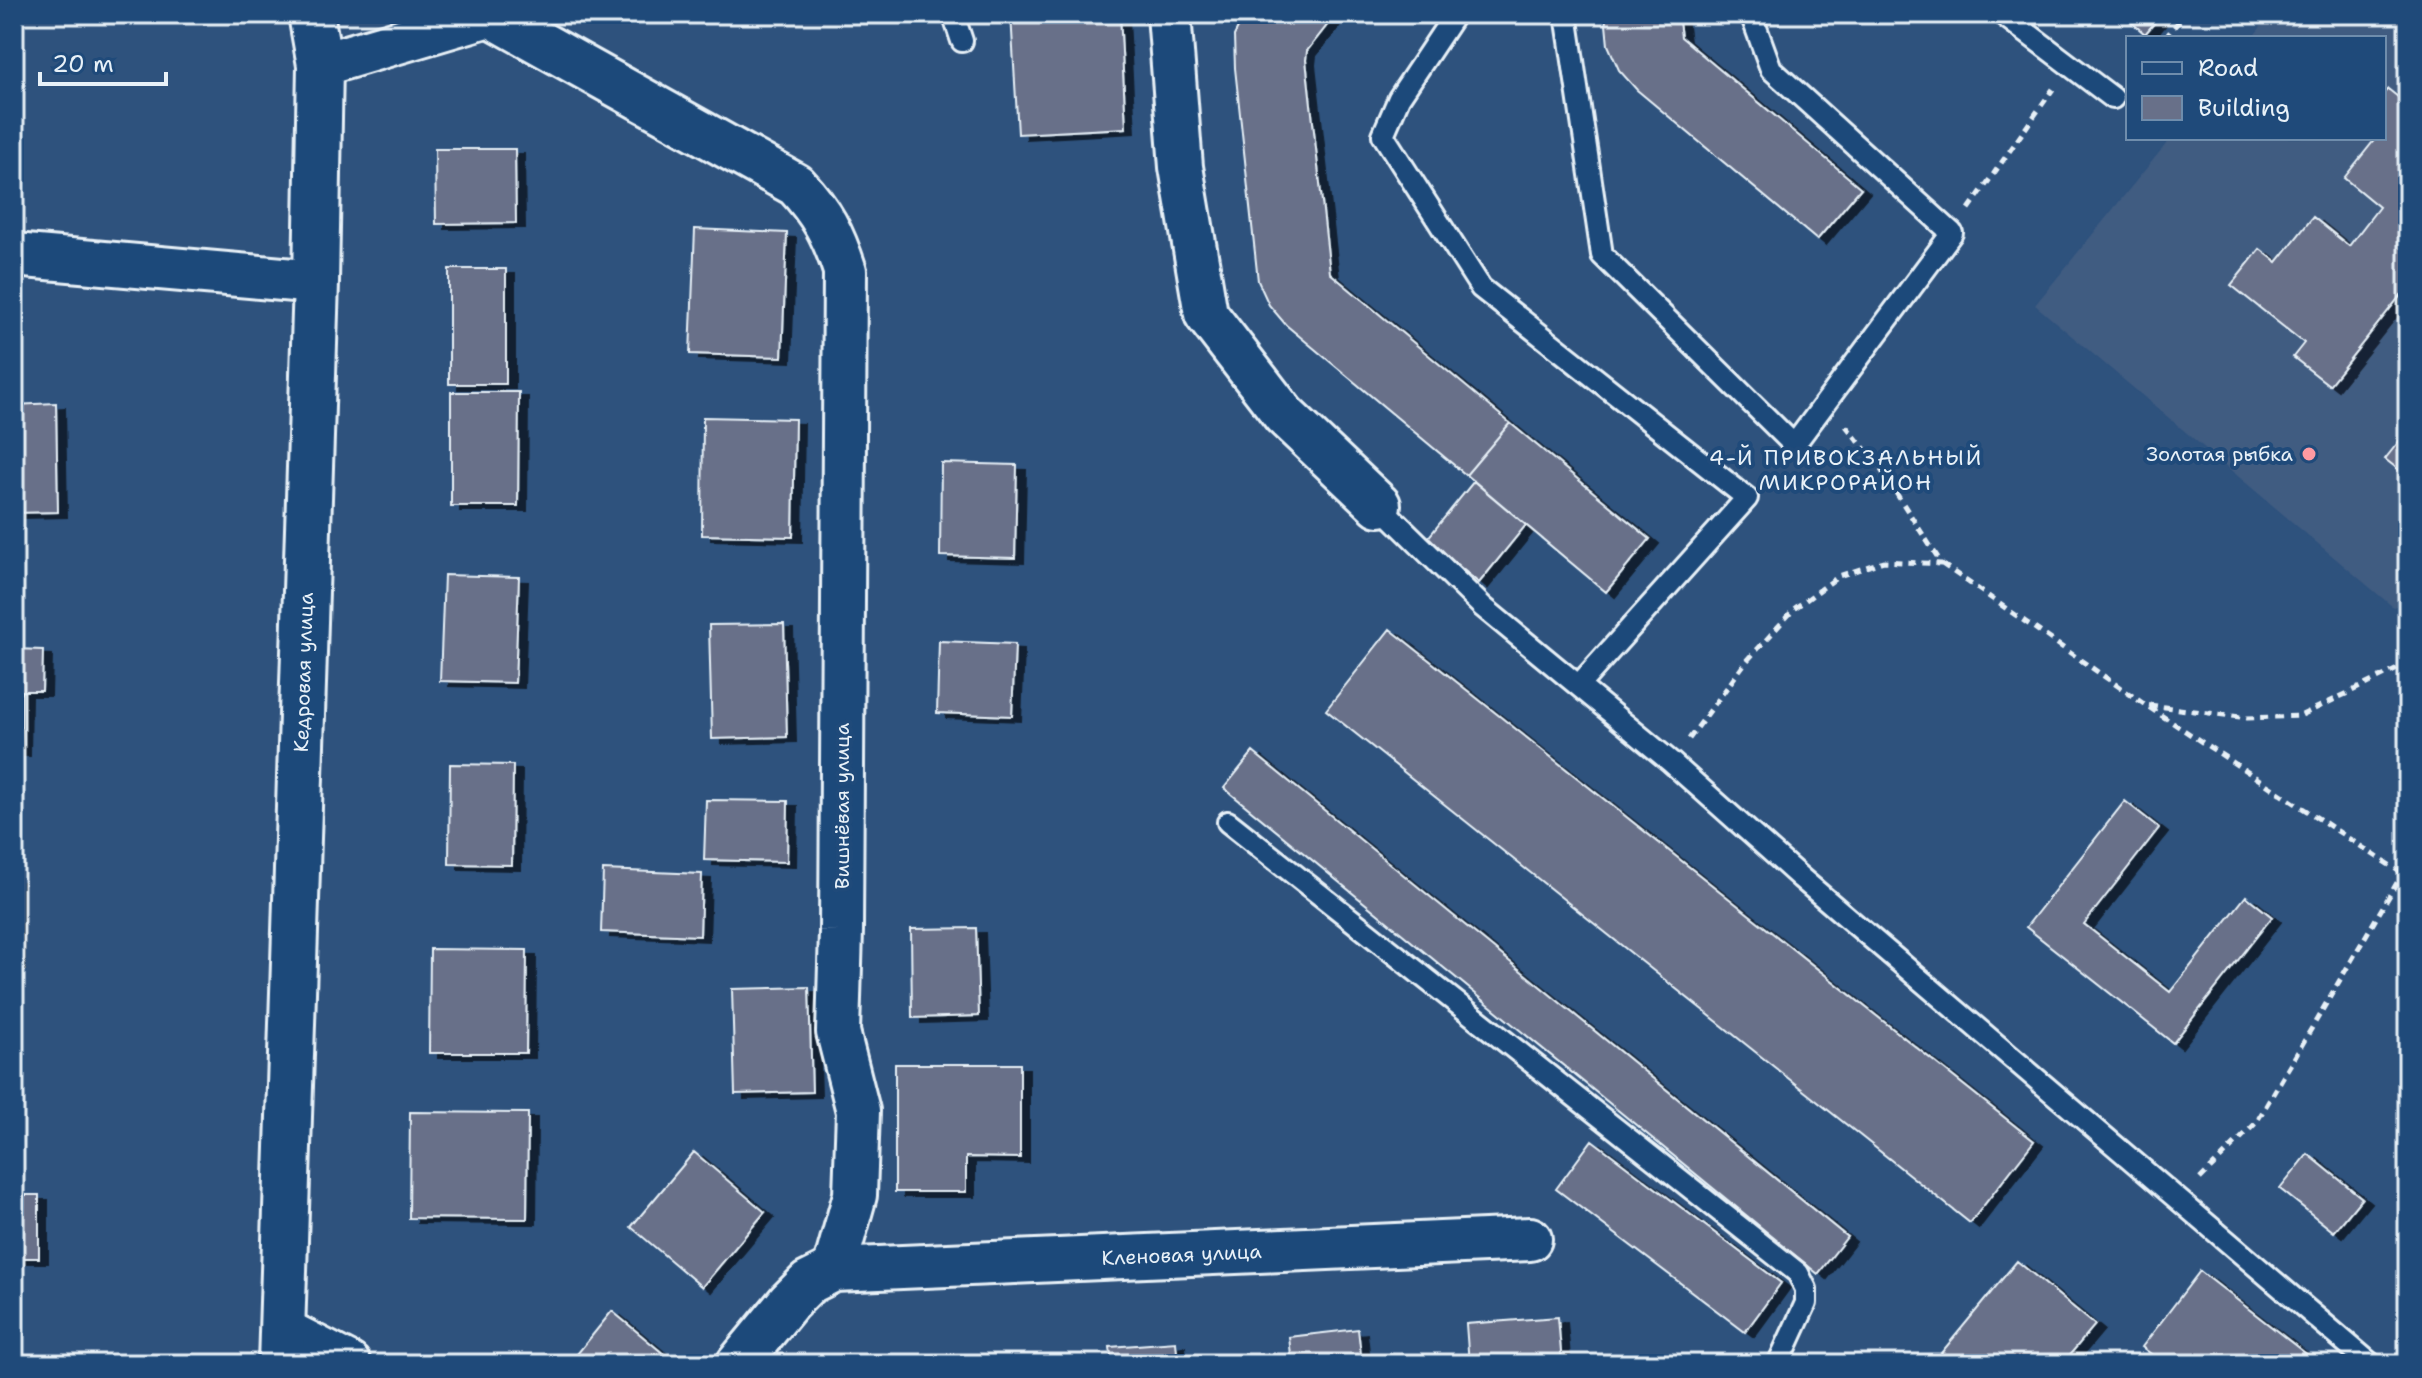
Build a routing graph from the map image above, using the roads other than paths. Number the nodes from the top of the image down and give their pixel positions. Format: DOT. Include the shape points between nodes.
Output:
graph roads {
  1 [pos="311,14"];
  2 [pos="491,14"];
  3 [pos="953,14"];
  4 [pos="1169,14"];
  5 [pos="1455,14"];
  6 [pos="1566,14"];
  7 [pos="1751,14"];
  8 [pos="2002,14"];
  9 [pos="962,41"];
  10 [pos="320,65"];
  11 [pos="2113,98"];
  12 [pos="14,255"];
  13 [pos="316,282"];
  14 [pos="1379,505"];
  15 [pos="1579,685"];
  16 [pos="1228,822"];
  17 [pos="1530,1239"];
  18 [pos="834,1270"];
  19 [pos="282,1347"];
  20 [pos="349,1364"];
  21 [pos="738,1364"];
  22 [pos="1778,1364"];
  23 [pos="2371,1364"];
  1 -- 10 [label="street, Кедровая улица"];
  2 -- 10 [label="street"];
  2 -- 18 [label="street, Вишнёвая улица" via="796,185 834,235 845,271 838,1032 858,1111 855,1195"];
  3 -- 9 [label="lane"];
  4 -- 14 [label="street" via="1181,167 1206,314 1284,415"];
  5 -- 15 [label="lane" via="1399,98 1383,135 1481,288 1747,498"];
  6 -- 7 [label="lane" via="1602,255 1794,445 1952,233 1771,69"];
  8 -- 11 [label="lane"];
  10 -- 13 [label="street, Кедровая улица"];
  12 -- 13 [label="street"];
  13 -- 19 [label="street, Кедровая улица"];
  14 -- 15 [label="lane" via="1483,607"];
  15 -- 23 [label="lane"];
  16 -- 22 [label="lane" via="1798,1273 1806,1303"];
  17 -- 18 [label="street, Кленовая улица"];
  18 -- 21 [label="street" via="808,1283"];
  19 -- 20 [label="street"];
}
